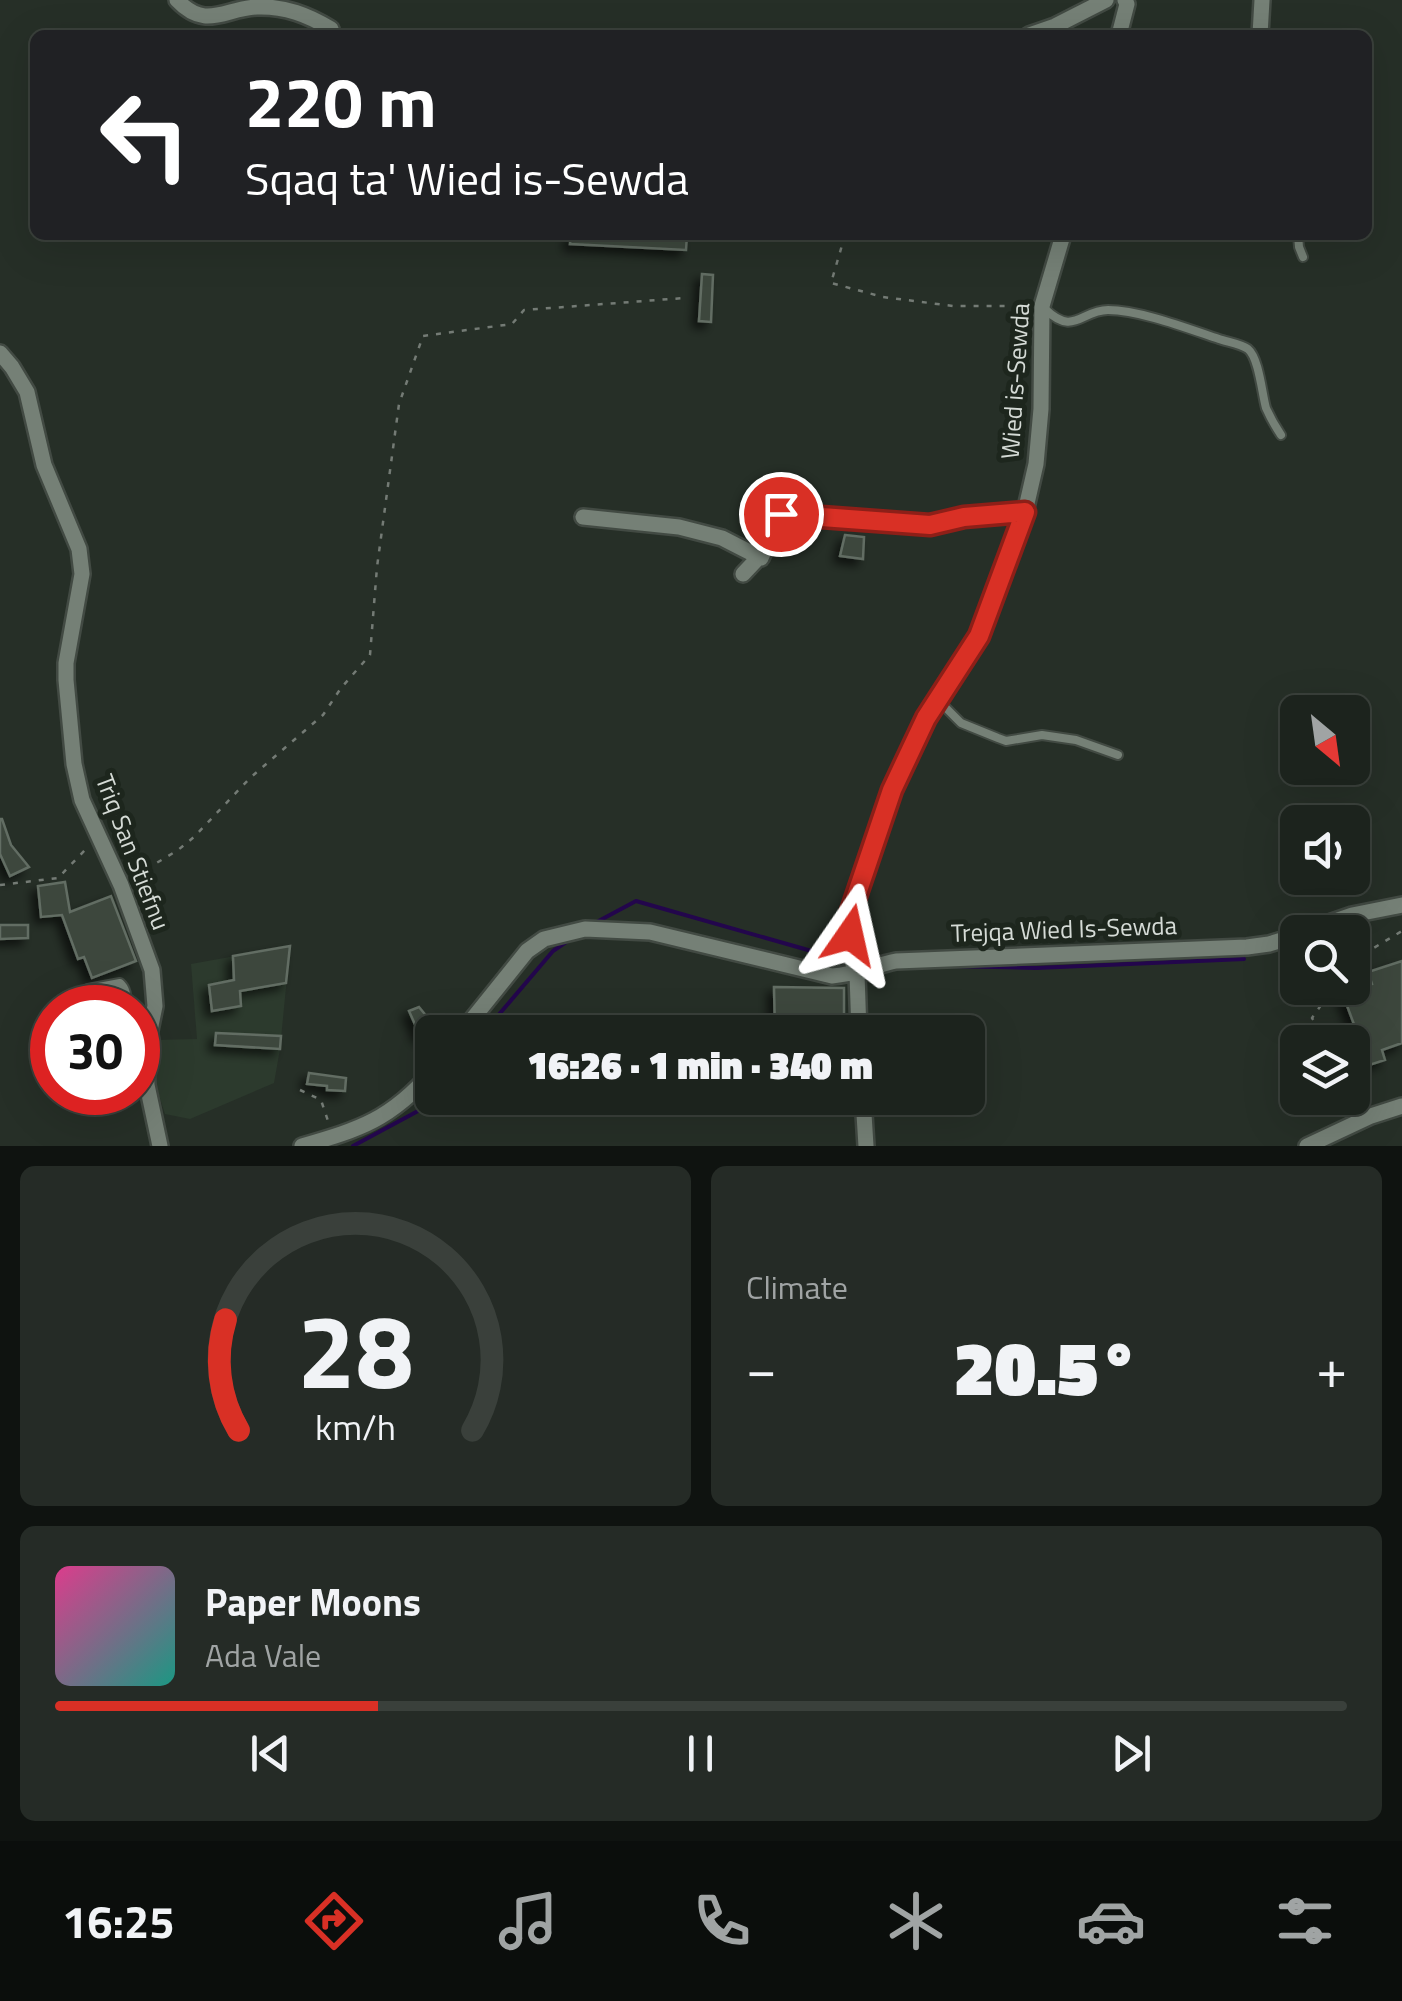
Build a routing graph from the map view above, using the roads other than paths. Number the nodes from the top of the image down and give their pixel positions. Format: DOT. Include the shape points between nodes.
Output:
graph roads {
  1 [pos="177,0"];
  2 [pos="1106,0"];
  3 [pos="1125,0"];
  4 [pos="1262,0"];
  5 [pos="331,29"];
  6 [pos="1043,30"];
  7 [pos="1120,30"];
  8 [pos="1260,30"];
  9 [pos="1062,240"];
  10 [pos="1298,240"];
  11 [pos="1303,256"];
  12 [pos="1042,306"];
  13 [pos="0,353"];
  14 [pos="1281,435"];
  15 [pos="1025,512"];
  16 [pos="583,517"];
  17 [pos="759,557"];
  18 [pos="742,574"];
  19 [pos="937,699"];
  20 [pos="1118,755"];
  21 [pos="1402,906"];
  22 [pos="1352,915"];
  23 [pos="1280,940"];
  24 [pos="857,974"];
  25 [pos="155,985"];
  26 [pos="476,1015"];
  27 [pos="859,1015"];
  28 [pos="415,1091"];
  29 [pos="1402,1106"];
  30 [pos="153,1115"];
  31 [pos="864,1115"];
  32 [pos="335,1141"];
  33 [pos="160,1146"];
  34 [pos="302,1146"];
  35 [pos="866,1146"];
  36 [pos="1306,1146"];
  1 -- 5 [label="street" via="211,17 256,7 285,9"];
  2 -- 6 [label="street"];
  3 -- 7 [label="street"];
  4 -- 8 [label="street"];
  9 -- 12 [label="street, Wied is-Sewda"];
  10 -- 11 [label="lane"];
  12 -- 14 [label="lane" via="1058,320 1108,310 1248,350"];
  12 -- 15 [label="street, Wied is-Sewda" via="1042,409"];
  13 -- 25 [label="street, Triq San Stiefnu" via="27,392 44,465 79,549 82,574 66,663 77,783"];
  15 -- 17 [label="street" via="930,525 781,514"];
  15 -- 19 [label="street, Wied is-Sewda" via="979,636"];
  16 -- 17 [label="street" via="678,527"];
  17 -- 18 [label="street"];
  19 -- 20 [label="lane" via="961,723 998,738 1042,735"];
  19 -- 24 [label="street, Wied is-Sewda" via="892,790 850,914"];
  21 -- 22 [label="street, Trejqa Wied Is-Sewda"];
  23 -- 24 [label="street, Trejqa Wied Is-Sewda" via="896,960"];
  24 -- 26 [label="street, Trejqa Wied Is-Sewda" via="832,976 650,932 585,929 544,939 527,951"];
  24 -- 27 [label="street, Wied is-Sewda"];
  28 -- 32 [label="street"];
  29 -- 36 [label="street"];
  30 -- 33 [label="street, Triq San Stiefnu"];
  31 -- 35 [label="street"];
  32 -- 34 [label="street"];
}
